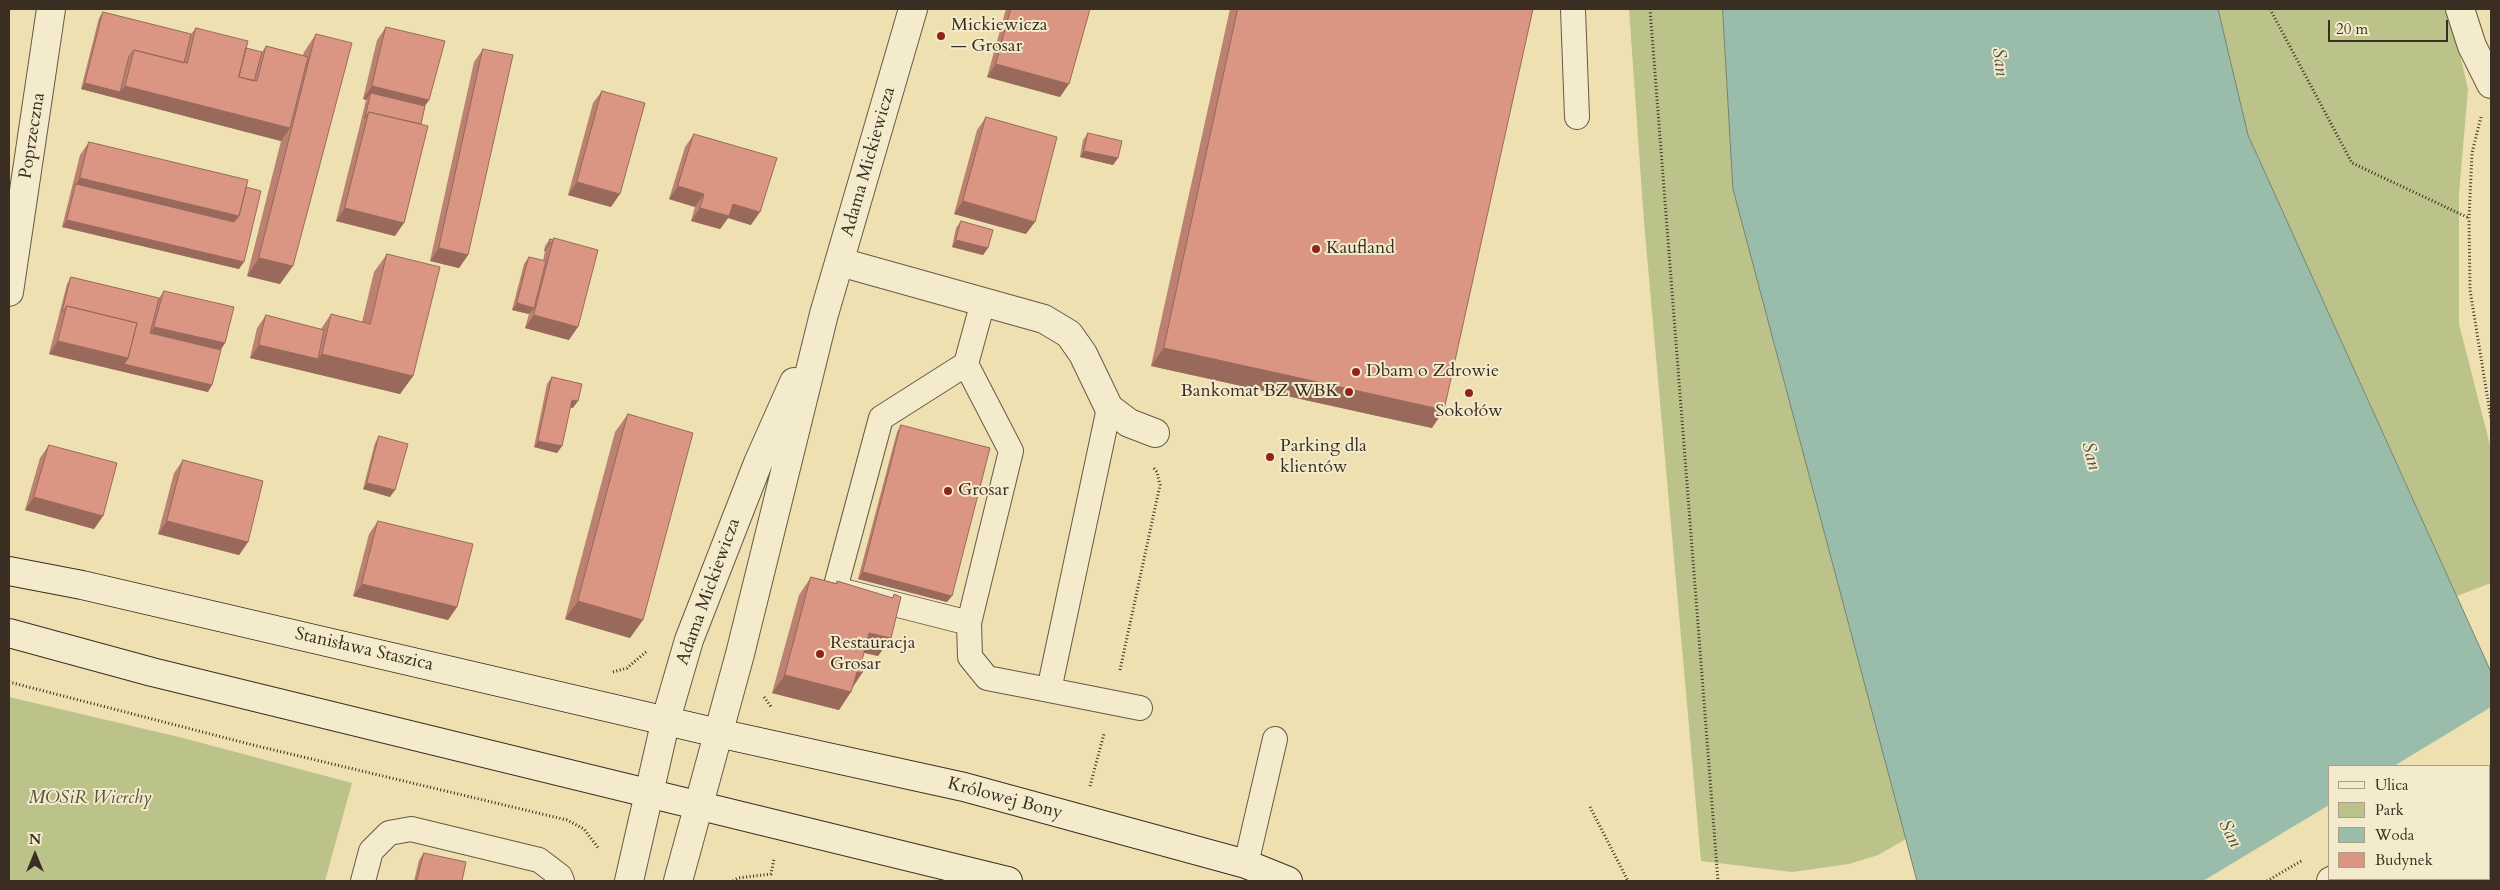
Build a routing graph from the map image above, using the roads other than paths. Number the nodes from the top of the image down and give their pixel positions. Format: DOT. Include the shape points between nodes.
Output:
graph roads {
  1 [pos="51,9"];
  2 [pos="913,9"];
  3 [pos="1573,9"];
  4 [pos="2460,9"];
  5 [pos="2491,84"];
  6 [pos="1577,117"];
  7 [pos="11,257"];
  8 [pos="840,262"];
  9 [pos="9,292"];
  10 [pos="983,302"];
  11 [pos="824,314"];
  12 [pos="966,364"];
  13 [pos="1110,408"];
  14 [pos="1155,433"];
  15 [pos="9,571"];
  16 [pos="969,623"];
  17 [pos="9,633"];
  18 [pos="1049,690"];
  19 [pos="1140,708"];
  20 [pos="666,720"];
  21 [pos="718,733"];
  22 [pos="1275,740"];
  23 [pos="649,795"];
  24 [pos="699,807"];
  25 [pos="1246,864"];
  26 [pos="363,881"];
  27 [pos="562,881"];
  28 [pos="629,881"];
  29 [pos="678,881"];
  30 [pos="1008,881"];
  31 [pos="1288,881"];
  1 -- 7 [label="main road, Poprzeczna"];
  2 -- 8 [label="main road, Adama Mickiewicza"];
  3 -- 6 [label="lane"];
  4 -- 5 [label="main road" via="2472,46"];
  7 -- 9 [label="main road, Poprzeczna"];
  8 -- 10 [label="main road"];
  8 -- 11 [label="main road, Adama Mickiewicza"];
  10 -- 12 [label="lane"];
  10 -- 13 [label="main road" via="1044,319 1069,334 1083,354"];
  11 -- 20 [label="main road, Adama Mickiewicza" via="758,463 696,623"];
  11 -- 21 [label="main road, Adama Mickiewicza"];
  12 -- 16 [label="lane" via="1011,451"];
  12 -- 16 [label="lane" via="881,418 835,589"];
  13 -- 14 [label="main road" via="1129,423"];
  13 -- 18 [label="lane"];
  15 -- 20 [label="main road, Stanisława Staszica"];
  16 -- 18 [label="lane" via="970,657 988,678"];
  17 -- 23 [label="main road" via="152,672"];
  18 -- 19 [label="lane"];
  20 -- 21 [label="main road, Stanisława Staszica"];
  20 -- 23 [label="main road, Adama Mickiewicza"];
  21 -- 24 [label="main road, Adama Mickiewicza"];
  21 -- 25 [label="main road, Królowej Bony" via="964,787"];
  22 -- 25 [label="lane"];
  23 -- 24 [label="main road"];
  23 -- 28 [label="main road, Adama Mickiewicza"];
  24 -- 29 [label="main road, Adama Mickiewicza"];
  24 -- 30 [label="main road"];
  25 -- 31 [label="main road, Królowej Bony"];
  26 -- 27 [label="lane" via="371,851 389,833 411,829 539,860"];
}
